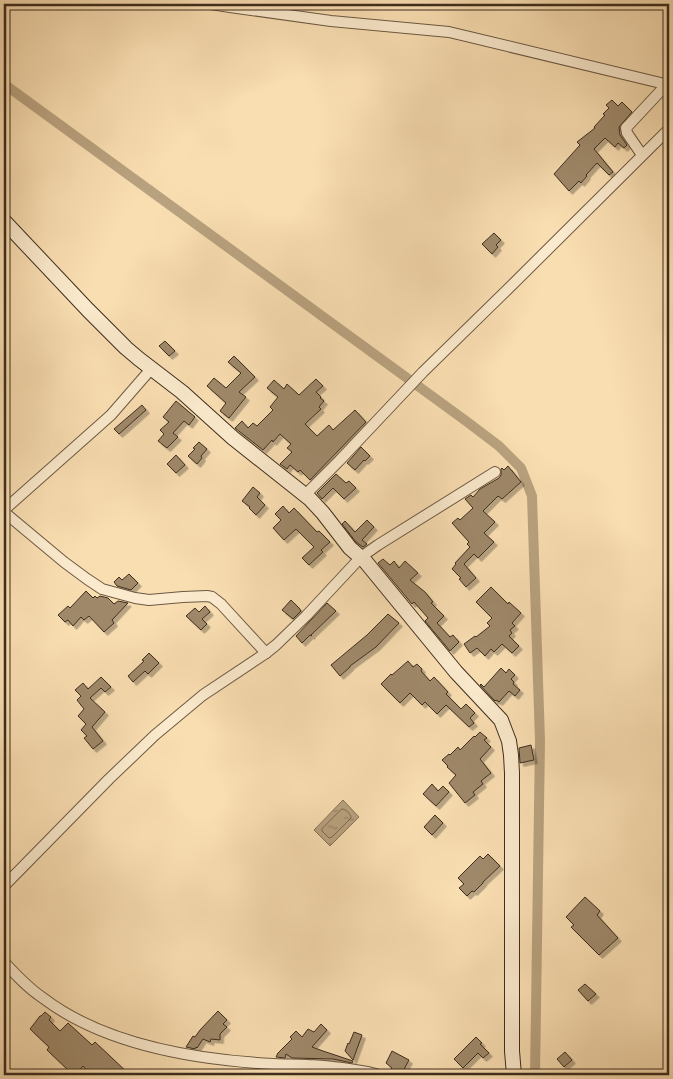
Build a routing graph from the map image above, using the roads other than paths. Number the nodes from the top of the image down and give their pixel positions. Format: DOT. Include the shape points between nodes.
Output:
graph roads {
  1 [pos="211,4"];
  2 [pos="668,84"];
  3 [pos="669,129"];
  4 [pos="642,155"];
  5 [pos="4,221"];
  6 [pos="151,369"];
  7 [pos="495,472"];
  8 [pos="305,495"];
  9 [pos="4,511"];
  10 [pos="361,557"];
  11 [pos="266,653"];
  12 [pos="4,886"];
  13 [pos="4,962"];
  14 [pos="379,1075"];
  15 [pos="514,1075"];
  1 -- 2 [label="street" via="331,21 449,32"];
  2 -- 4 [label="street" via="626,128 626,133"];
  3 -- 4 [label="street"];
  4 -- 8 [label="street" via="423,372"];
  5 -- 6 [label="street" via="88,310"];
  6 -- 8 [label="street"];
  6 -- 9 [label="street" via="111,415"];
  7 -- 10 [label="street"];
  8 -- 10 [label="street"];
  9 -- 11 [label="street" via="64,562 102,588 149,600 202,596 214,599"];
  10 -- 11 [label="street"];
  10 -- 15 [label="street" via="456,672 498,717 507,734 512,773"];
  11 -- 12 [label="street" via="203,695 156,735"];
  13 -- 14 [label="street" via="26,985 70,1015 109,1034 143,1045 212,1059 310,1065 362,1070"];
}
